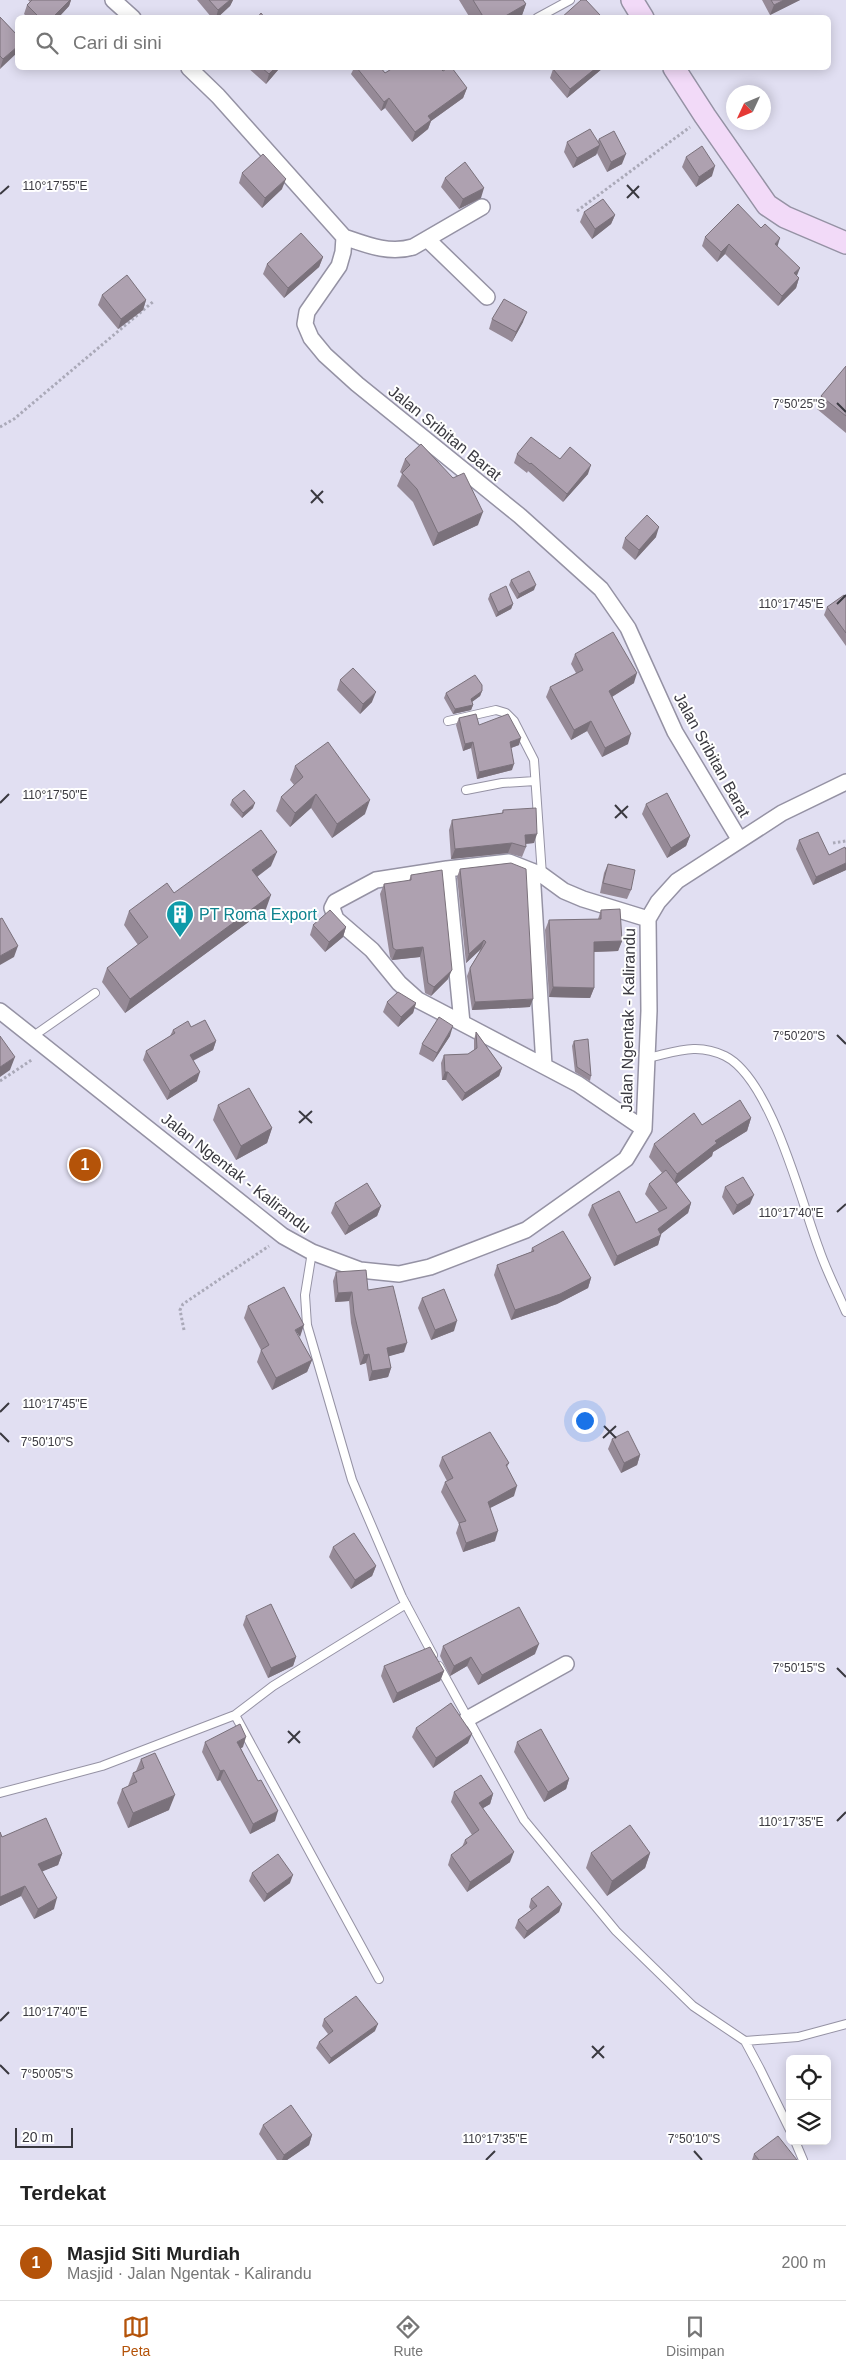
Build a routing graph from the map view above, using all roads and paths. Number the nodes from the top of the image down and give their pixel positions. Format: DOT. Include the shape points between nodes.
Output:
graph roads {
  1 [pos="112,0"];
  2 [pos="570,0"];
  3 [pos="632,0"];
  4 [pos="130,15"];
  5 [pos="542,15"];
  6 [pos="641,15"];
  7 [pos="191,70"];
  8 [pos="675,70"];
  9 [pos="704,116"];
  10 [pos="482,207"];
  11 [pos="577,211"];
  12 [pos="344,237"];
  13 [pos="427,239"];
  14 [pos="846,243"];
  15 [pos="486,297"];
  16 [pos="154,302"];
  17 [pos="0,426"];
  18 [pos="448,721"];
  19 [pos="535,781"];
  20 [pos="846,782"];
  21 [pos="466,790"];
  22 [pos="739,839"];
  23 [pos="846,841"];
  24 [pos="833,843"];
  25 [pos="447,869"];
  26 [pos="537,873"];
  27 [pos="648,919"];
  28 [pos="95,993"];
  29 [pos="0,1011"];
  30 [pos="462,1023"];
  31 [pos="32,1037"];
  32 [pos="49,1049"];
  33 [pos="647,1058"];
  34 [pos="544,1065"];
  35 [pos="0,1081"];
  36 [pos="644,1130"];
  37 [pos="284,1236"];
  38 [pos="312,1252"];
  39 [pos="846,1312"];
  40 [pos="184,1330"];
  41 [pos="406,1604"];
  42 [pos="566,1664"];
  43 [pos="235,1715"];
  44 [pos="467,1719"];
  45 [pos="0,1792"];
  46 [pos="379,1979"];
  47 [pos="846,2024"];
  48 [pos="745,2041"];
  49 [pos="786,2122"];
  50 [pos="797,2145"];
  51 [pos="803,2160"];
  1 -- 4 [label="street"];
  2 -- 5 [label="lane"];
  3 -- 6 [label="main road"];
  7 -- 12 [label="street"];
  8 -- 9 [label="main road"];
  9 -- 11 [label="path"];
  9 -- 14 [label="main road" via="767,205 785,217"];
  10 -- 13 [label="street"];
  12 -- 13 [label="street" via="379,249 404,250"];
  12 -- 22 [label="street, Jalan Sribitan Barat" via="339,266 307,312 305,324 311,338 357,384 520,516 601,589 628,628 675,732"];
  13 -- 15 [label="street"];
  16 -- 17 [label="path" via="14,419"];
  18 -- 19 [label="lane" via="486,711 506,713 514,721 534,760"];
  19 -- 21 [label="lane"];
  19 -- 26 [label="lane"];
  20 -- 22 [label="street, Jalan Ngentak - Kalirandu" via="782,813"];
  22 -- 27 [label="street, Jalan Ngentak - Kalirandu" via="677,881"];
  23 -- 24 [label="path"];
  25 -- 26 [label="street" via="509,862"];
  25 -- 30 [label="street"];
  25 -- 30 [label="street" via="376,880 335,902 332,908 336,919 372,950 398,983 418,1000"];
  26 -- 27 [label="street" via="577,897"];
  26 -- 34 [label="street"];
  27 -- 33 [label="street, Jalan Ngentak - Kalirandu"];
  28 -- 31 [label="lane"];
  29 -- 31 [label="street, Jalan Ngentak - Kalirandu"];
  30 -- 34 [label="street"];
  31 -- 32 [label="street, Jalan Ngentak - Kalirandu"];
  32 -- 35 [label="path"];
  32 -- 37 [label="street, Jalan Ngentak - Kalirandu"];
  33 -- 36 [label="street, Jalan Ngentak - Kalirandu"];
  33 -- 39 [label="lane" via="698,1047 725,1056 739,1066 756,1088 782,1141 819,1251"];
  34 -- 36 [label="street" via="578,1084"];
  36 -- 38 [label="street, Jalan Ngentak - Kalirandu" via="626,1159 526,1230 430,1267 399,1274 360,1270"];
  37 -- 38 [label="street, Jalan Ngentak - Kalirandu"];
  37 -- 40 [label="path" via="183,1304 180,1310"];
  38 -- 41 [label="lane" via="305,1295 308,1326 352,1480"];
  41 -- 43 [label="lane" via="272,1686"];
  41 -- 44 [label="lane"];
  42 -- 44 [label="street"];
  43 -- 45 [label="lane" via="102,1766"];
  43 -- 46 [label="lane"];
  44 -- 48 [label="lane" via="524,1820 616,1931 693,2006"];
  47 -- 48 [label="lane" via="798,2037"];
  48 -- 49 [label="lane"];
  50 -- 51 [label="lane"];
}
